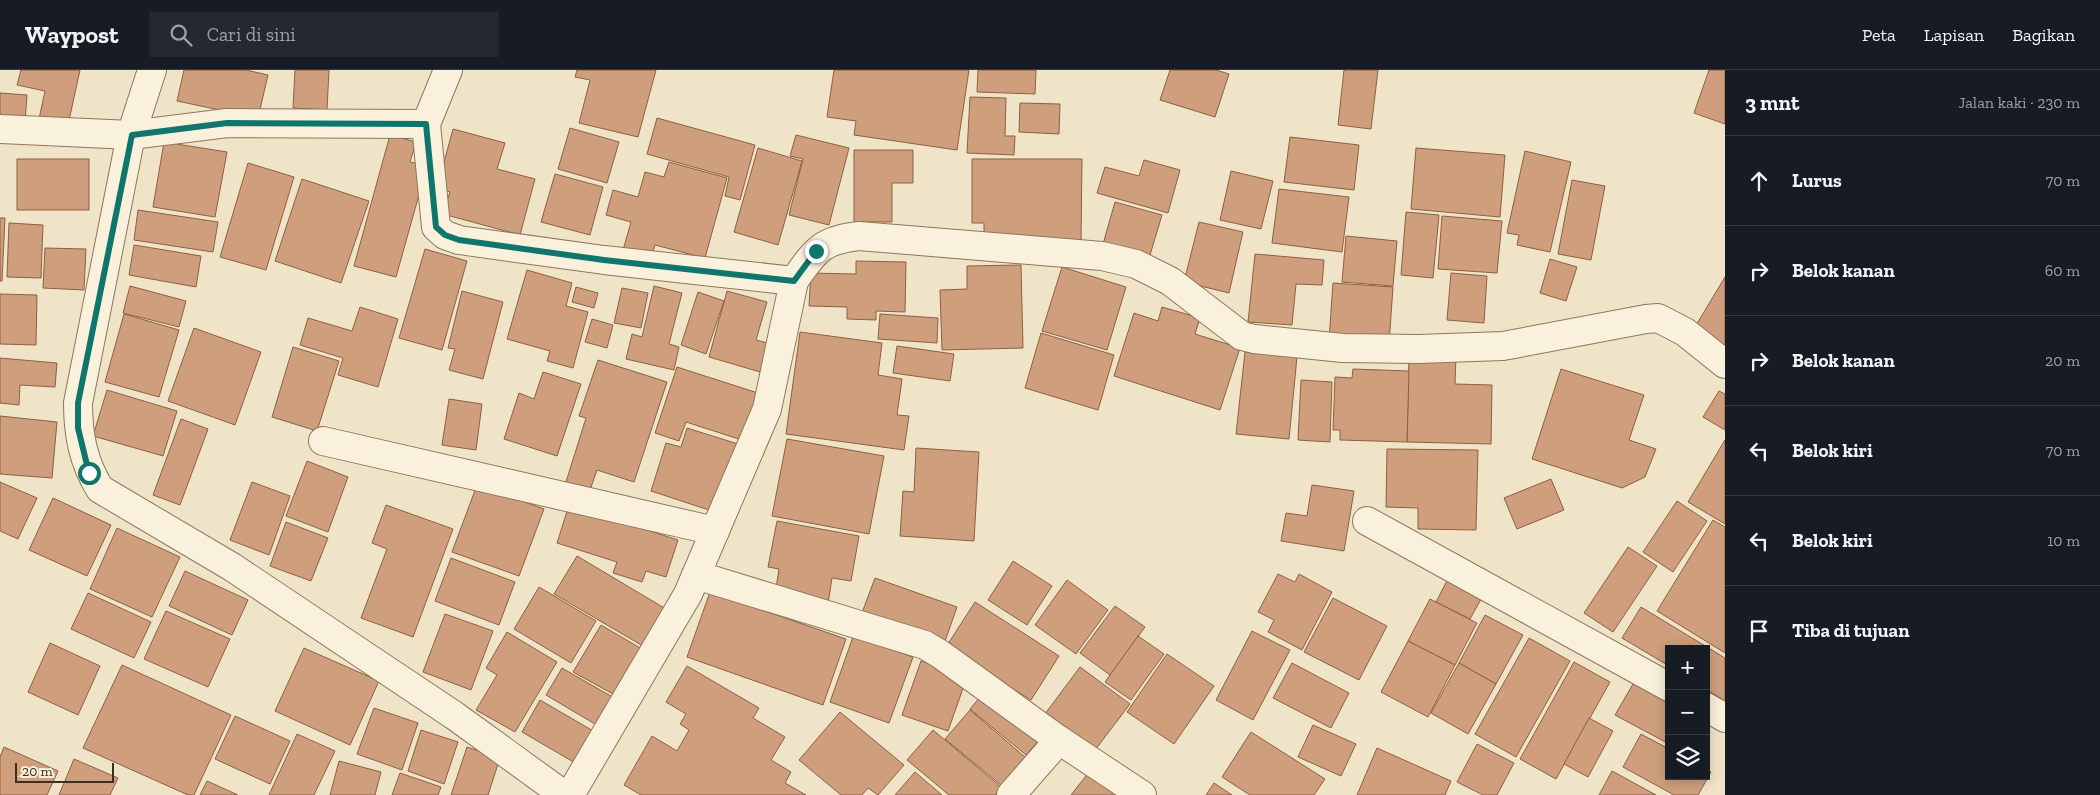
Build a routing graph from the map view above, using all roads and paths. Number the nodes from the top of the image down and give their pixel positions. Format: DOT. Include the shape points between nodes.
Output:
graph roads {
  1 [pos="152,70"];
  2 [pos="448,70"];
  3 [pos="426,124"];
  4 [pos="0,129"];
  5 [pos="132,135"];
  6 [pos="794,281"];
  7 [pos="1725,364"];
  8 [pos="323,441"];
  9 [pos="1367,521"];
  10 [pos="715,530"];
  11 [pos="696,575"];
  12 [pos="1665,685"];
  13 [pos="1710,710"];
  14 [pos="1725,718"];
  15 [pos="1059,740"];
  16 [pos="564,795"];
  17 [pos="570,795"];
  18 [pos="1011,795"];
  19 [pos="1142,795"];
  1 -- 5 [label="street"];
  2 -- 3 [label="street"];
  3 -- 5 [label="street" via="227,123"];
  3 -- 6 [label="street" via="436,227 445,235 459,240 604,260"];
  4 -- 5 [label="street"];
  5 -- 16 [label="street" via="78,403 78,428 89,473 100,489 240,572 455,716"];
  6 -- 7 [label="street" via="816,251 836,240 859,236 1102,256 1136,264 1170,280 1242,336 1254,339 1343,348 1503,346 1658,318 1685,332"];
  6 -- 10 [label="street" via="767,409"];
  8 -- 10 [label="street"];
  9 -- 12 [label="street"];
  10 -- 11 [label="street"];
  11 -- 15 [label="street" via="925,646"];
  11 -- 17 [label="street" via="688,594"];
  13 -- 14 [label="street"];
  15 -- 18 [label="street"];
  15 -- 19 [label="street"];
}
